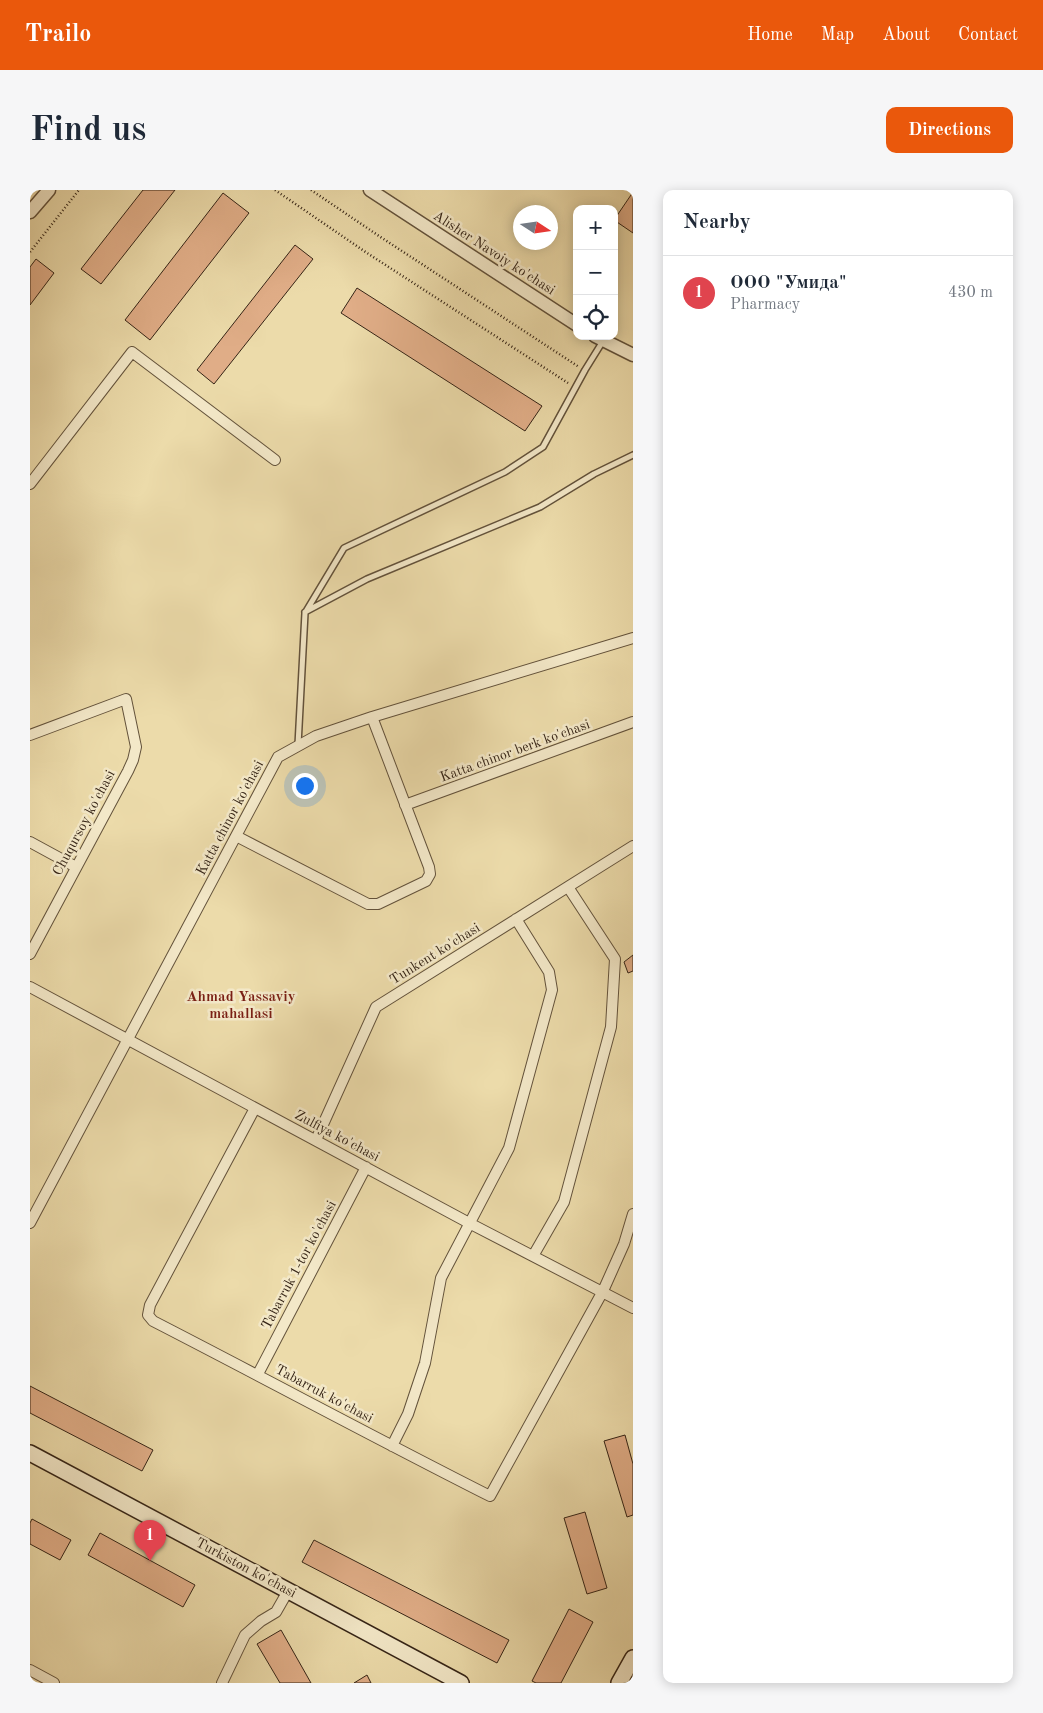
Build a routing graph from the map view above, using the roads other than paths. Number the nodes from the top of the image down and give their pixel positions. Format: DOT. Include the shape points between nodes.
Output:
graph roads {
  1 [pos="49,190"];
  2 [pos="370,190"];
  3 [pos="30,212"];
  4 [pos="573,322"];
  5 [pos="598,340"];
  6 [pos="603,340"];
  7 [pos="633,355"];
  8 [pos="633,455"];
  9 [pos="275,460"];
  10 [pos="30,484"];
  11 [pos="305,613"];
  12 [pos="633,638"];
  13 [pos="372,717"];
  14 [pos="633,722"];
  15 [pos="30,735"];
  16 [pos="298,746"];
  17 [pos="406,805"];
  18 [pos="236,836"];
  19 [pos="30,842"];
  20 [pos="631,852"];
  21 [pos="76,868"];
  22 [pos="568,886"];
  23 [pos="516,919"];
  24 [pos="30,954"];
  25 [pos="30,987"];
  26 [pos="128,1040"];
  27 [pos="255,1108"];
  28 [pos="316,1140"];
  29 [pos="366,1167"];
  30 [pos="633,1214"];
  31 [pos="30,1224"];
  32 [pos="471,1224"];
  33 [pos="533,1256"];
  34 [pos="603,1291"];
  35 [pos="633,1308"];
  36 [pos="258,1374"];
  37 [pos="392,1446"];
  38 [pos="30,1454"];
  39 [pos="288,1591"];
  40 [pos="633,1658"];
  41 [pos="30,1670"];
  42 [pos="54,1683"];
  43 [pos="222,1683"];
  44 [pos="461,1683"];
  45 [pos="619,1683"];
  1 -- 3 [label="street"];
  2 -- 4 [label="street, Alisher Navoiy ko'chasi"];
  5 -- 11 [label="lane" via="543,447 505,472 344,548"];
  6 -- 7 [label="street"];
  8 -- 11 [label="lane" via="540,507 367,579"];
  9 -- 10 [label="street" via="132,352"];
  11 -- 16 [label="lane"];
  12 -- 13 [label="street, Katta chinor ko'chasi"];
  13 -- 16 [label="street, Katta chinor ko'chasi" via="316,736"];
  13 -- 17 [label="street"];
  14 -- 17 [label="street, Katta chinor berk ko'chasi"];
  15 -- 21 [label="street, Chuqursoy ko'chasi" via="126,699 136,747 133,760"];
  16 -- 18 [label="street, Katta chinor ko'chasi" via="278,757"];
  17 -- 18 [label="street" via="430,874 426,880 378,904 368,904"];
  18 -- 26 [label="street, Katta chinor ko'chasi"];
  19 -- 21 [label="street"];
  20 -- 22 [label="street, Tunkent ko'chasi"];
  21 -- 24 [label="street, Chuqursoy ko'chasi"];
  22 -- 23 [label="street, Tunkent ko'chasi"];
  22 -- 33 [label="street" via="615,959 611,1027 564,1202"];
  23 -- 28 [label="street, Tunkent ko'chasi" via="376,1007"];
  23 -- 32 [label="street" via="549,972 552,990 509,1148"];
  25 -- 26 [label="street, Zulfiya ko'chasi"];
  26 -- 27 [label="street, Zulfiya ko'chasi"];
  26 -- 31 [label="street, Katta chinor ko'chasi"];
  27 -- 28 [label="street, Zulfiya ko'chasi"];
  27 -- 36 [label="street, Tabarruk ko'chasi" via="148,1315 153,1321"];
  28 -- 29 [label="street, Zulfiya ko'chasi"];
  29 -- 32 [label="street, Zulfiya ko'chasi"];
  29 -- 36 [label="street, Tabarruk 1-tor ko'chasi"];
  30 -- 34 [label="street" via="624,1244"];
  32 -- 33 [label="street, Zulfiya ko'chasi"];
  32 -- 37 [label="street" via="441,1278 425,1363 408,1414"];
  33 -- 34 [label="street, Zulfiya ko'chasi"];
  34 -- 35 [label="street, Zulfiya ko'chasi"];
  34 -- 37 [label="street, Tabarruk ko'chasi" via="490,1496"];
  36 -- 37 [label="street, Tabarruk ko'chasi"];
  38 -- 39 [label="main road, Turkiston ko'chasi"];
  39 -- 43 [label="street" via="276,1612 245,1635"];
  39 -- 44 [label="main road, Turkiston ko'chasi"];
  40 -- 45 [label="main road"];
  41 -- 42 [label="street"];
}
